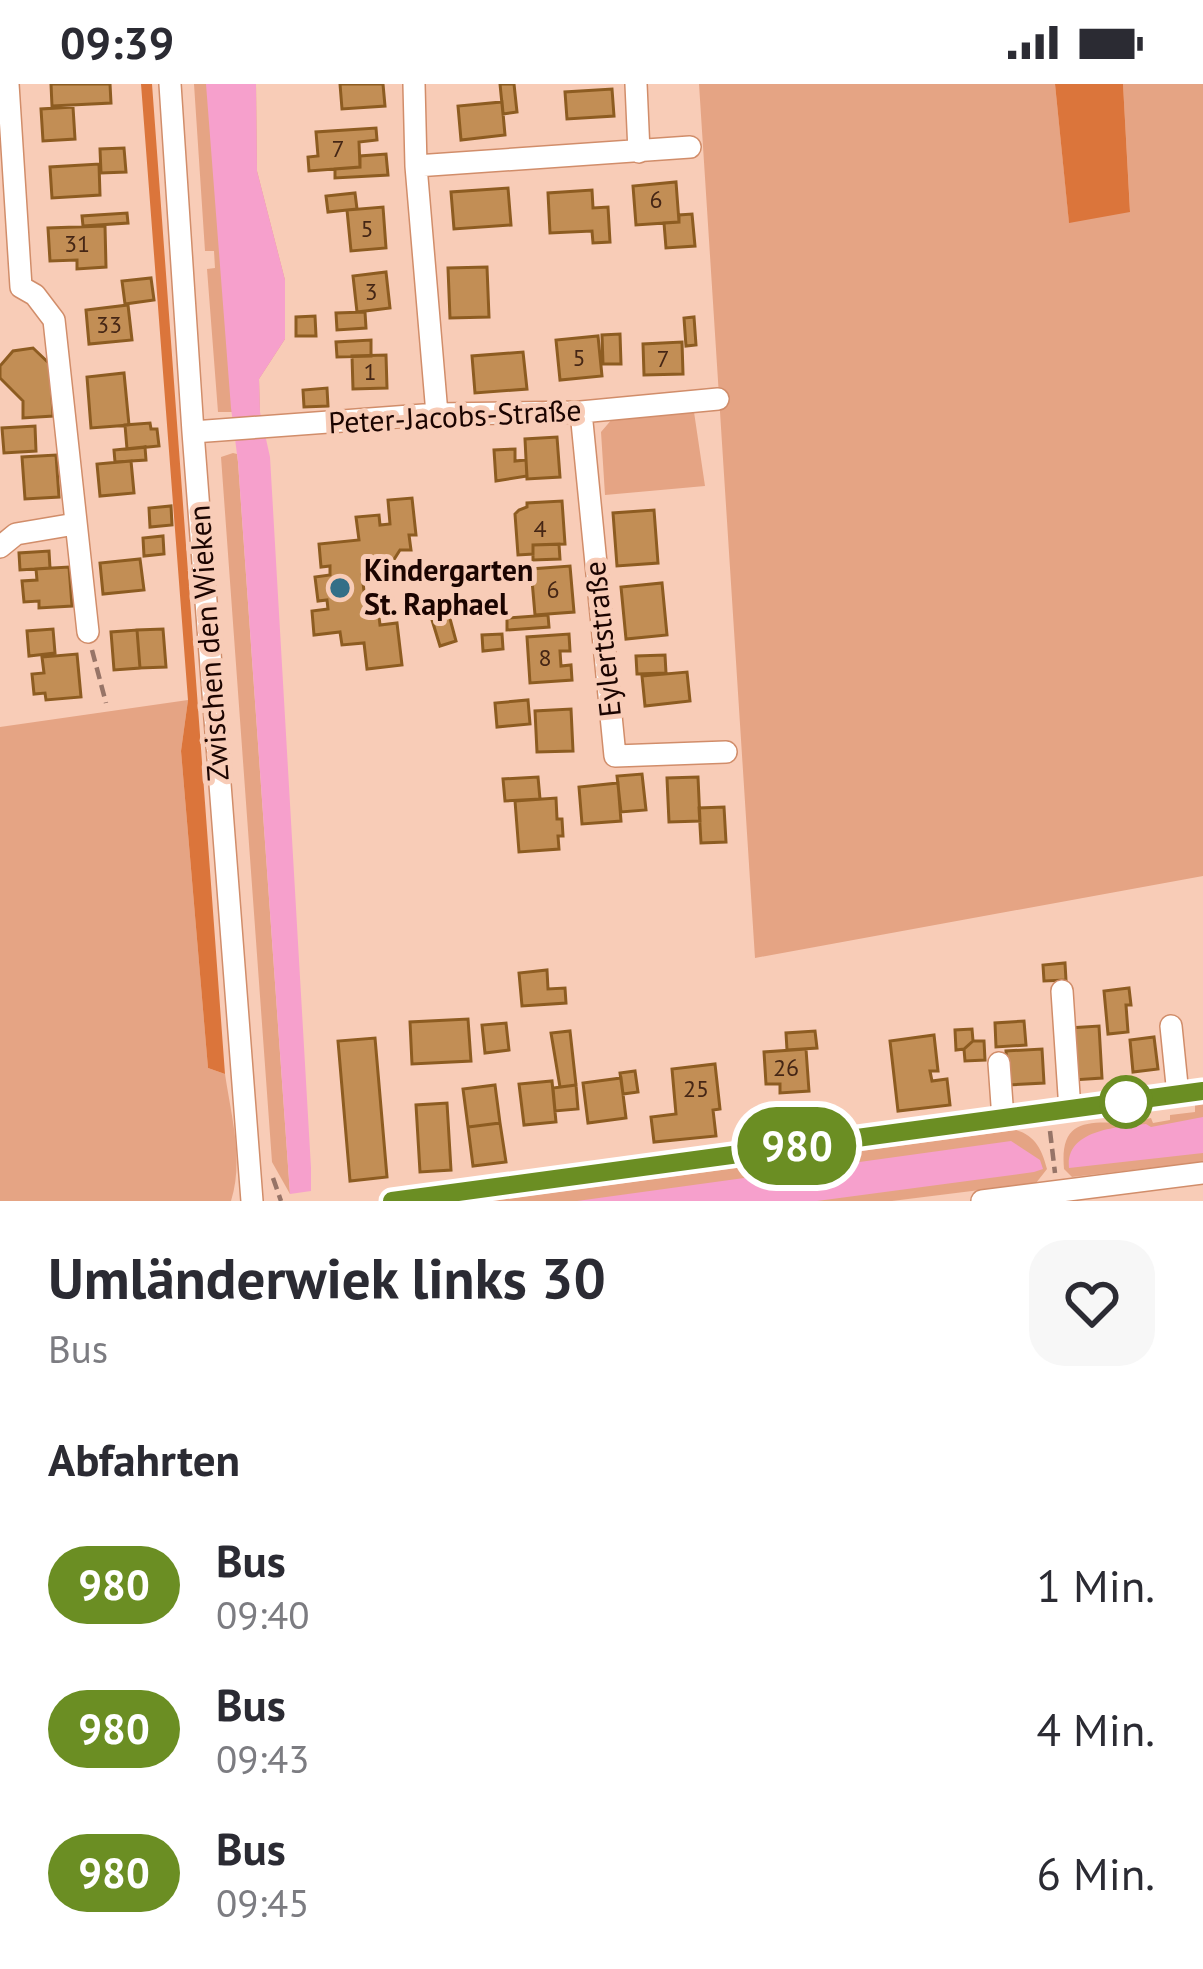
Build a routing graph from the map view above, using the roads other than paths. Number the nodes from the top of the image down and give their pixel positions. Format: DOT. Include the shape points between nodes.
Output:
graph roads {
  1 [pos="8,84"];
  2 [pos="170,84"];
  3 [pos="414,84"];
  4 [pos="636,84"];
  5 [pos="690,147"];
  6 [pos="639,152"];
  7 [pos="416,166"];
  8 [pos="11,289"];
  9 [pos="718,399"];
  10 [pos="581,412"];
  11 [pos="437,414"];
  12 [pos="193,433"];
  13 [pos="75,524"];
  14 [pos="0,547"];
  15 [pos="88,632"];
  16 [pos="726,752"];
  17 [pos="1062,991"];
  18 [pos="1171,1026"];
  19 [pos="999,1063"];
  20 [pos="1203,1091"];
  21 [pos="1178,1095"];
  22 [pos="1070,1110"];
  23 [pos="1003,1119"];
  24 [pos="1203,1173"];
  25 [pos="252,1201"];
  26 [pos="392,1201"];
  27 [pos="982,1201"];
  1 -- 8 [label="street"];
  2 -- 12 [label="street, Zwischen den Wieken"];
  3 -- 7 [label="street"];
  4 -- 6 [label="street"];
  5 -- 6 [label="street"];
  6 -- 7 [label="street"];
  7 -- 11 [label="street"];
  8 -- 13 [label="street" via="35,295 54,320"];
  9 -- 10 [label="street, Peter-Jacobs-Straße"];
  10 -- 11 [label="street, Peter-Jacobs-Straße"];
  10 -- 16 [label="street, Eylertstraße" via="615,756"];
  11 -- 12 [label="street, Peter-Jacobs-Straße"];
  12 -- 25 [label="street, Zwischen den Wieken"];
  13 -- 14 [label="street" via="16,535"];
  13 -- 15 [label="street"];
  17 -- 22 [label="street"];
  18 -- 21 [label="street"];
  19 -- 23 [label="street"];
  20 -- 21 [label="street"];
  21 -- 22 [label="street"];
  22 -- 23 [label="street"];
  23 -- 26 [label="street"];
  24 -- 27 [label="street"];
}
